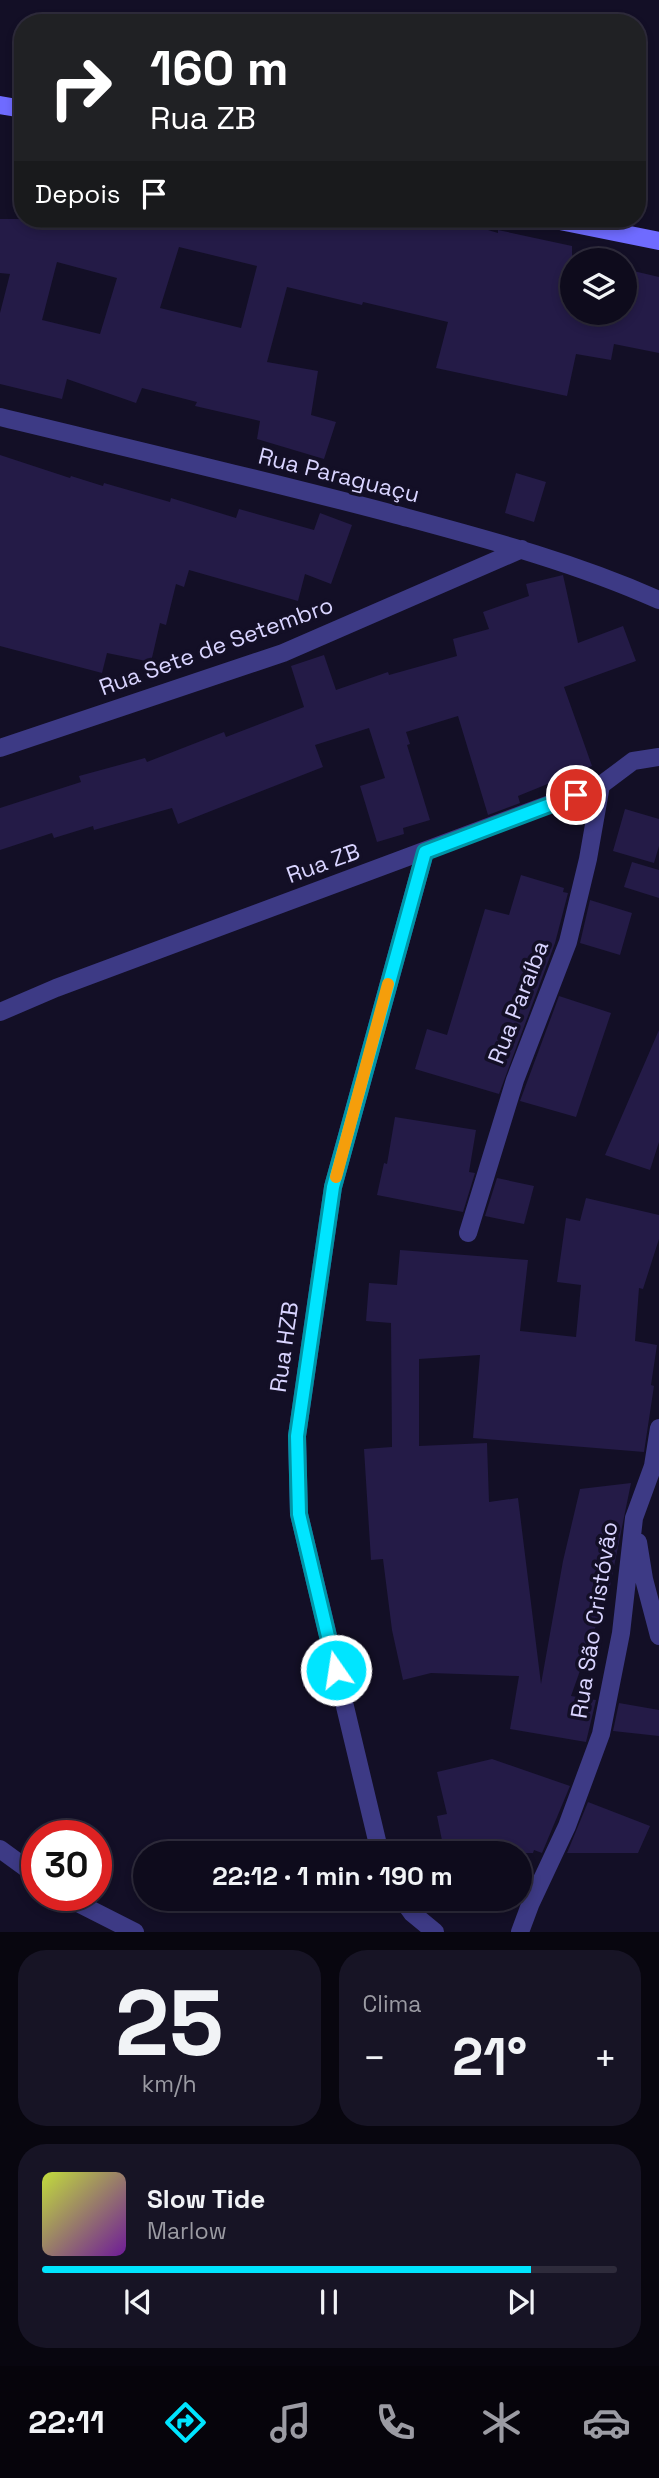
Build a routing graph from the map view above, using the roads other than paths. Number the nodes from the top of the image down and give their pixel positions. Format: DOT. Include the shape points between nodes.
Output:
graph roads {
  1 [pos="595,228"];
  2 [pos="659,241"];
  3 [pos="0,417"];
  4 [pos="522,549"];
  5 [pos="659,600"];
  6 [pos="0,748"];
  7 [pos="659,757"];
  8 [pos="601,785"];
  9 [pos="425,852"];
  10 [pos="0,1012"];
  11 [pos="468,1233"];
  12 [pos="659,1428"];
  13 [pos="634,1518"];
  14 [pos="659,1636"];
  15 [pos="377,1841"];
  16 [pos="0,1849"];
  17 [pos="21,1864"];
  18 [pos="94,1911"];
  19 [pos="411,1911"];
  20 [pos="135,1932"];
  21 [pos="435,1932"];
  22 [pos="520,1932"];
  1 -- 2 [label="main road"];
  3 -- 4 [label="street, Rua Paraguaçu"];
  4 -- 5 [label="street, Rua Paraguaçu"];
  4 -- 6 [label="street, Rua Sete de Setembro" via="283,653"];
  7 -- 8 [label="street, Rua ZB" via="634,761"];
  8 -- 9 [label="street, Rua ZB"];
  8 -- 11 [label="street, Rua Paraíba" via="568,942 514,1080"];
  9 -- 10 [label="street, Rua ZB"];
  9 -- 15 [label="street, Rua HZB" via="333,1187 297,1436 299,1514"];
  12 -- 13 [label="street, Rua São Cristóvão" via="653,1466"];
  13 -- 14 [label="street"];
  13 -- 22 [label="street, Rua São Cristóvão" via="621,1633 601,1734"];
  16 -- 17 [label="street"];
  18 -- 20 [label="street"];
  19 -- 21 [label="street"];
}
